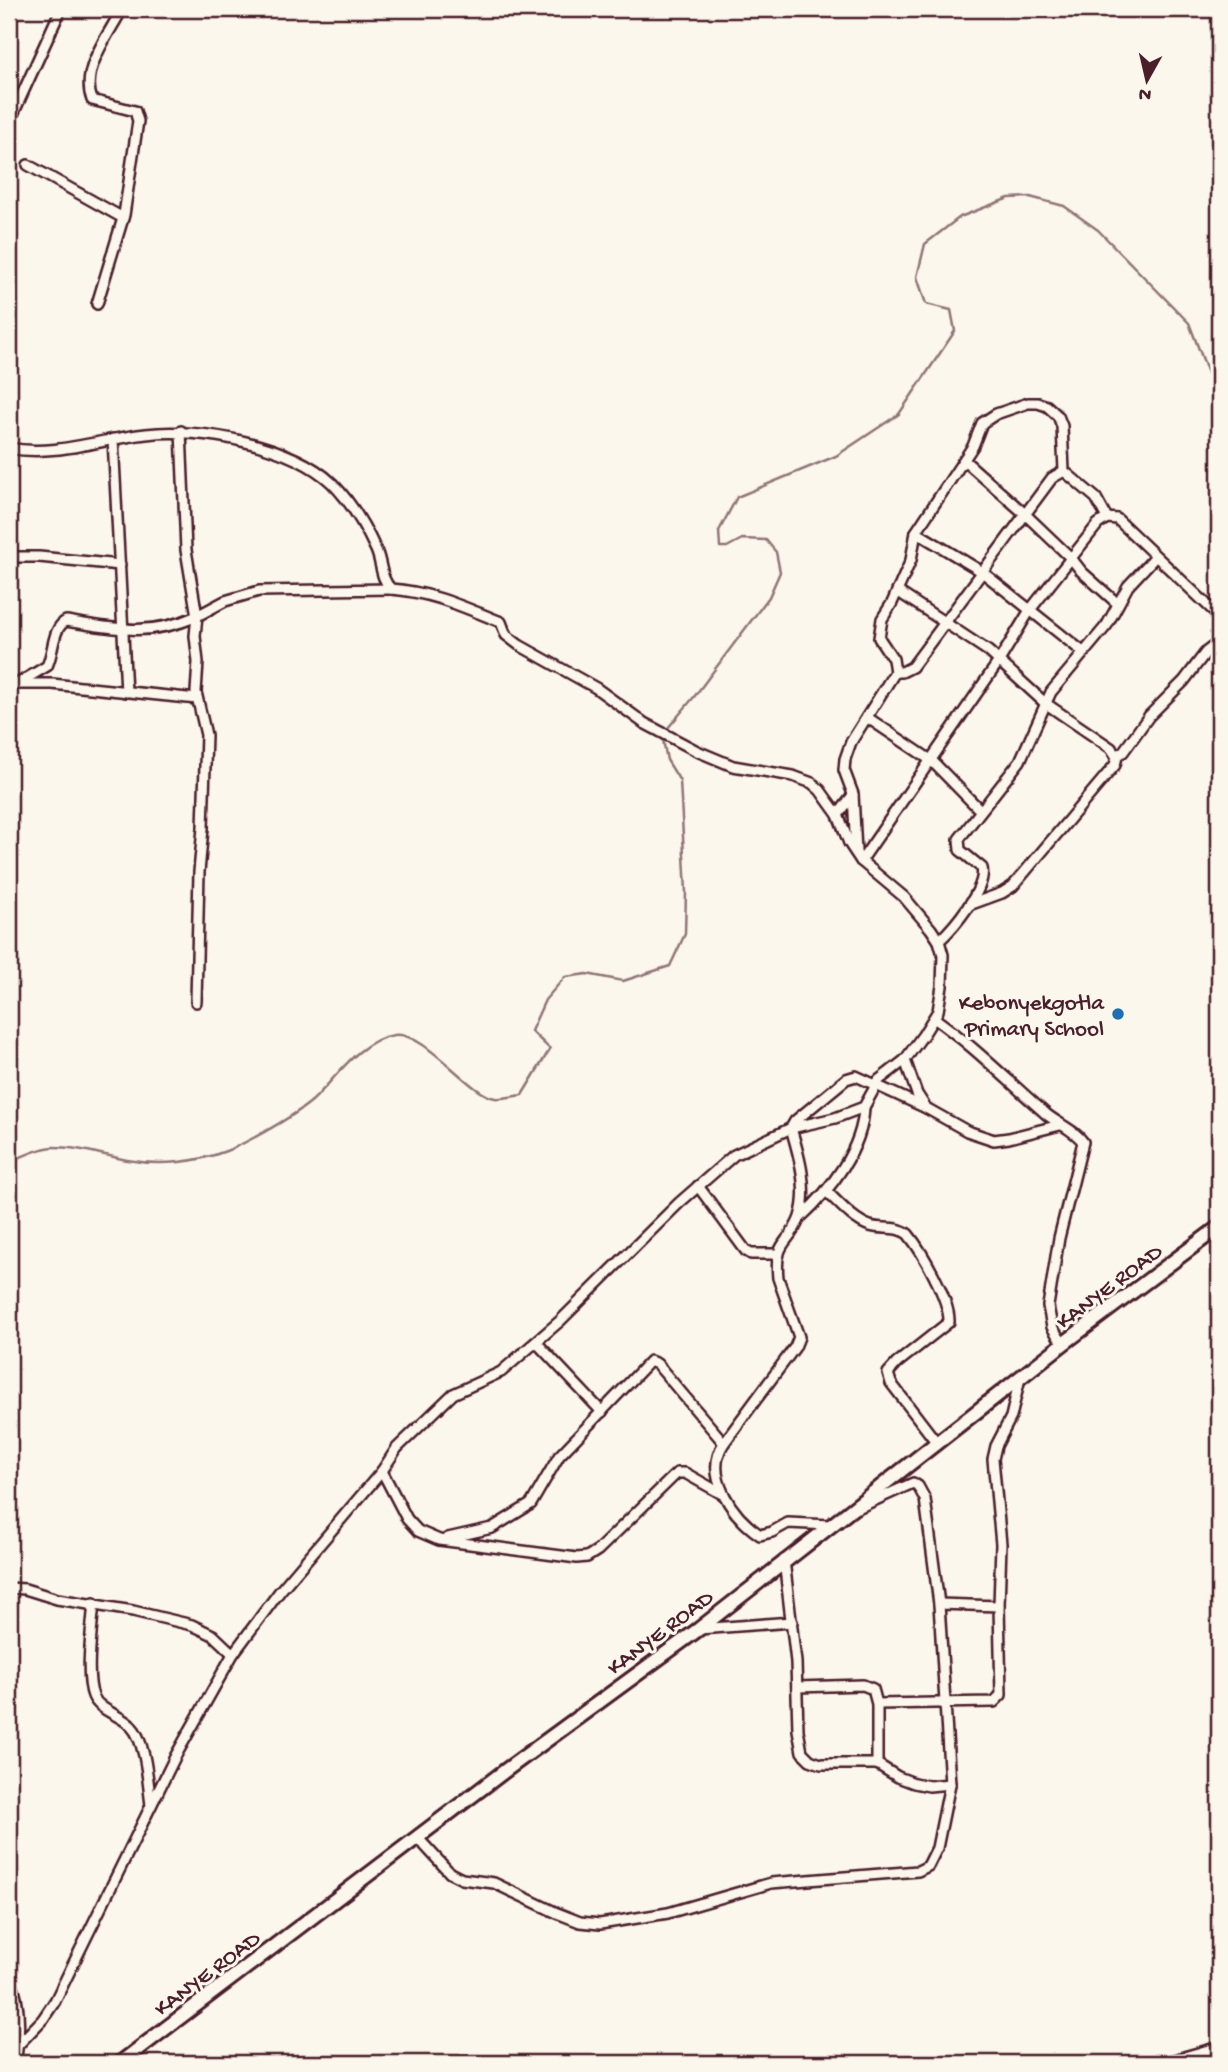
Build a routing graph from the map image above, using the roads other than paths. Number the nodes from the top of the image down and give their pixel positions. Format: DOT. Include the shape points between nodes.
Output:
graph roads {
  1 [pos="61,9"];
  2 [pos="122,9"];
  3 [pos="9,123"];
  4 [pos="29,165"];
  5 [pos="123,218"];
  6 [pos="96,304"];
  7 [pos="181,431"];
  8 [pos="113,439"];
  9 [pos="9,448"];
  10 [pos="964,460"];
  11 [pos="1064,471"];
  12 [pos="1025,514"];
  13 [pos="1107,518"];
  14 [pos="916,532"];
  15 [pos="9,557"];
  16 [pos="1155,557"];
  17 [pos="1071,558"];
  18 [pos="120,565"];
  19 [pos="981,571"];
  20 [pos="391,589"];
  21 [pos="897,592"];
  22 [pos="1118,604"];
  23 [pos="1030,610"];
  24 [pos="197,616"];
  25 [pos="1219,617"];
  26 [pos="946,621"];
  27 [pos="122,629"];
  28 [pos="1219,642"];
  29 [pos="1083,652"];
  30 [pos="999,661"];
  31 [pos="895,672"];
  32 [pos="13,683"];
  33 [pos="125,692"];
  34 [pos="197,699"];
  35 [pos="1045,703"];
  36 [pos="868,718"];
  37 [pos="1116,755"];
  38 [pos="932,761"];
  39 [pos="850,798"];
  40 [pos="829,801"];
  41 [pos="980,810"];
  42 [pos="838,816"];
  43 [pos="858,857"];
  44 [pos="969,905"];
  45 [pos="939,942"];
  46 [pos="196,1002"];
  47 [pos="934,1018"];
  48 [pos="905,1060"];
  49 [pos="876,1085"];
  50 [pos="864,1107"];
  51 [pos="926,1108"];
  52 [pos="1060,1125"];
  53 [pos="791,1128"];
  54 [pos="698,1186"];
  55 [pos="827,1191"];
  56 [pos="799,1218"];
  57 [pos="1219,1227"];
  58 [pos="778,1254"];
  59 [pos="536,1342"];
  60 [pos="1063,1344"];
  61 [pos="1020,1378"];
  62 [pos="601,1412"];
  63 [pos="724,1443"];
  64 [pos="937,1443"];
  65 [pos="382,1471"];
  66 [pos="724,1495"];
  67 [pos="850,1510"];
  68 [pos="830,1525"];
  69 [pos="439,1539"];
  70 [pos="784,1560"];
  71 [pos="9,1588"];
  72 [pos="94,1604"];
  73 [pos="939,1604"];
  74 [pos="999,1606"];
  75 [pos="792,1622"];
  76 [pos="699,1629"];
  77 [pos="233,1654"];
  78 [pos="797,1687"];
  79 [pos="877,1704"];
  80 [pos="944,1704"];
  81 [pos="877,1764"];
  82 [pos="950,1784"];
  83 [pos="151,1805"];
  84 [pos="417,1837"];
  85 [pos="9,1976"];
  86 [pos="19,2044"];
  87 [pos="1219,2048"];
  88 [pos="15,2063"];
  89 [pos="120,2063"];
  90 [pos="1163,2063"];
  1 -- 3 [label="street"];
  2 -- 5 [label="street" via="97,56 90,83 92,100 129,108 138,115"];
  4 -- 5 [label="street"];
  5 -- 6 [label="street"];
  7 -- 8 [label="street"];
  7 -- 20 [label="street" via="223,437 288,456 323,475 356,513"];
  7 -- 24 [label="street" via="186,550"];
  8 -- 9 [label="street" via="42,450"];
  8 -- 18 [label="street"];
  10 -- 11 [label="street" via="984,421 1035,402 1051,409 1060,421"];
  10 -- 12 [label="street"];
  10 -- 14 [label="street"];
  11 -- 12 [label="street" via="1052,478"];
  11 -- 13 [label="street" via="1096,498"];
  12 -- 17 [label="street"];
  12 -- 19 [label="street"];
  13 -- 16 [label="street" via="1117,519"];
  13 -- 17 [label="street" via="1091,530"];
  14 -- 19 [label="street"];
  14 -- 21 [label="street" via="911,560"];
  15 -- 18 [label="street"];
  16 -- 22 [label="street"];
  16 -- 25 [label="street"];
  17 -- 22 [label="street"];
  17 -- 23 [label="street"];
  18 -- 27 [label="street"];
  19 -- 23 [label="street"];
  19 -- 26 [label="street"];
  20 -- 24 [label="street" via="258,591"];
  20 -- 40 [label="street" via="436,596 501,622 513,640 596,688 644,723 733,765 804,779"];
  21 -- 26 [label="street"];
  21 -- 31 [label="street" via="878,634"];
  22 -- 29 [label="street"];
  23 -- 29 [label="street"];
  23 -- 30 [label="street"];
  24 -- 27 [label="street" via="163,629"];
  24 -- 34 [label="street"];
  26 -- 30 [label="street"];
  26 -- 31 [label="street" via="912,667"];
  27 -- 32 [label="street" via="66,621 47,666"];
  27 -- 33 [label="street"];
  28 -- 37 [label="street"];
  29 -- 35 [label="street"];
  30 -- 35 [label="street"];
  30 -- 38 [label="street"];
  31 -- 36 [label="street"];
  32 -- 33 [label="street"];
  33 -- 34 [label="street"];
  34 -- 46 [label="street" via="206,735"];
  35 -- 37 [label="street"];
  35 -- 41 [label="street" via="1020,761"];
  36 -- 38 [label="street"];
  36 -- 39 [label="street" via="851,743 844,765"];
  37 -- 44 [label="street" via="1115,765 1013,886"];
  38 -- 41 [label="street"];
  38 -- 43 [label="street"];
  39 -- 40 [label="street"];
  39 -- 42 [label="street"];
  39 -- 43 [label="street"];
  40 -- 42 [label="street"];
  41 -- 44 [label="street" via="958,843 983,871"];
  42 -- 43 [label="street"];
  43 -- 45 [label="street" via="904,897"];
  44 -- 45 [label="street"];
  45 -- 47 [label="street" via="944,967"];
  47 -- 48 [label="street"];
  47 -- 52 [label="street"];
  48 -- 49 [label="street"];
  48 -- 51 [label="street"];
  49 -- 50 [label="street"];
  49 -- 51 [label="street"];
  49 -- 53 [label="street" via="856,1076 846,1079 799,1116"];
  50 -- 53 [label="street"];
  50 -- 55 [label="street" via="857,1141"];
  51 -- 52 [label="street" via="994,1140"];
  52 -- 60 [label="street" via="1083,1145 1061,1228 1048,1306 1052,1327"];
  53 -- 54 [label="street" via="734,1154"];
  53 -- 56 [label="street" via="801,1171"];
  54 -- 58 [label="street" via="746,1251"];
  54 -- 59 [label="street"];
  55 -- 56 [label="street"];
  55 -- 64 [label="street" via="864,1223 908,1234 938,1287 948,1324 888,1373"];
  56 -- 58 [label="street"];
  57 -- 60 [label="main road, KANYE ROAD"];
  58 -- 63 [label="street" via="778,1278 799,1333 798,1342"];
  59 -- 62 [label="street"];
  59 -- 65 [label="street" via="501,1372 453,1394 397,1448"];
  60 -- 61 [label="main road, KANYE ROAD"];
  61 -- 64 [label="main road, KANYE ROAD"];
  61 -- 74 [label="street" via="993,1459 1001,1544"];
  62 -- 63 [label="street" via="653,1361"];
  62 -- 69 [label="street" via="559,1456 531,1504 492,1528"];
  63 -- 66 [label="street" via="716,1468"];
  64 -- 67 [label="main road, KANYE ROAD"];
  65 -- 69 [label="street" via="407,1519 418,1531"];
  65 -- 77 [label="street"];
  66 -- 68 [label="street" via="760,1535 788,1524"];
  66 -- 69 [label="street" via="692,1476 677,1473 587,1557"];
  67 -- 68 [label="main road, KANYE ROAD"];
  67 -- 73 [label="street" via="907,1484 918,1486 925,1499"];
  68 -- 70 [label="main road, KANYE ROAD"];
  70 -- 75 [label="street"];
  70 -- 76 [label="main road, KANYE ROAD"];
  71 -- 72 [label="street"];
  72 -- 77 [label="street" via="192,1625 213,1635"];
  72 -- 83 [label="street" via="92,1695 136,1731"];
  73 -- 74 [label="street"];
  73 -- 80 [label="street"];
  74 -- 80 [label="street" via="1001,1695 994,1702"];
  75 -- 76 [label="street"];
  75 -- 78 [label="street"];
  76 -- 84 [label="main road, KANYE ROAD"];
  77 -- 83 [label="street"];
  78 -- 79 [label="street" via="869,1686"];
  78 -- 81 [label="street" via="798,1737 810,1760"];
  79 -- 80 [label="street"];
  79 -- 81 [label="street"];
  80 -- 82 [label="street"];
  81 -- 82 [label="street" via="914,1783"];
  82 -- 84 [label="street" via="937,1848 928,1866 918,1871 771,1883 668,1913 600,1924 580,1922 534,1905 494,1883 450,1874"];
  83 -- 86 [label="street" via="55,2001"];
  84 -- 89 [label="main road, KANYE ROAD"];
  85 -- 86 [label="street" via="15,1990"];
  86 -- 88 [label="street"];
  87 -- 90 [label="street"];
}
